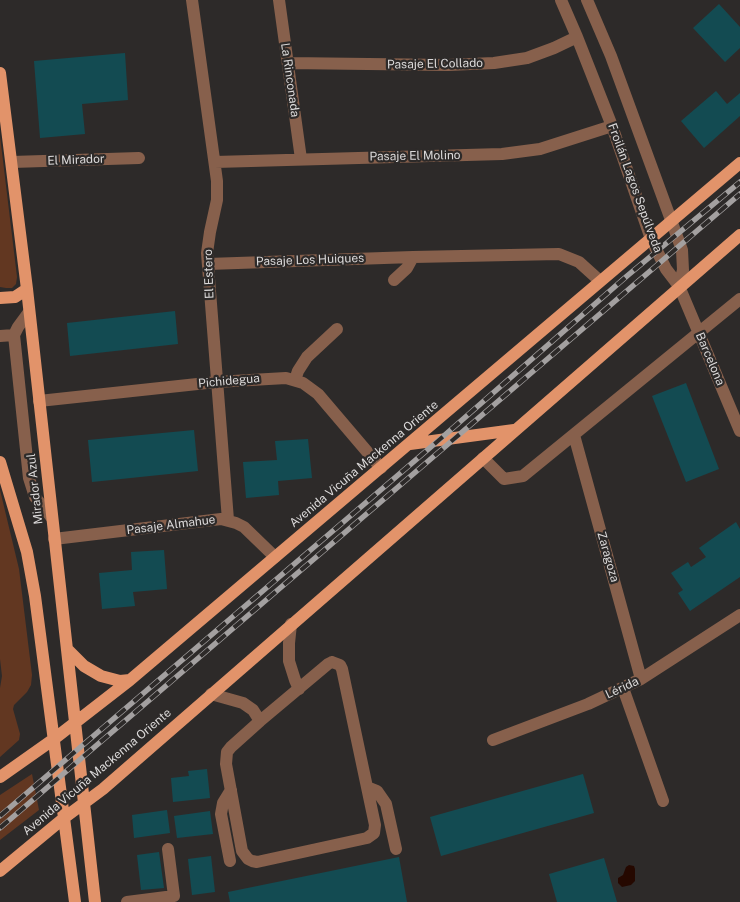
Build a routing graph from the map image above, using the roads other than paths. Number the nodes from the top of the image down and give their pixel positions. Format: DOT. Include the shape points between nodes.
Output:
graph roads {
  1 [pos="192,0"];
  2 [pos="279,0"];
  3 [pos="560,0"];
  4 [pos="587,0"];
  5 [pos="577,37"];
  6 [pos="288,63"];
  7 [pos="0,72"];
  8 [pos="612,126"];
  9 [pos="139,158"];
  10 [pos="301,159"];
  11 [pos="12,162"];
  12 [pos="215,162"];
  13 [pos="740,163"];
  14 [pos="672,221"];
  15 [pos="740,235"];
  16 [pos="651,239"];
  17 [pos="413,257"];
  18 [pos="208,264"];
  19 [pos="394,280"];
  20 [pos="600,281"];
  21 [pos="679,286"];
  22 [pos="27,289"];
  23 [pos="0,298"];
  24 [pos="740,299"];
  25 [pos="29,312"];
  26 [pos="337,329"];
  27 [pos="699,332"];
  28 [pos="14,335"];
  29 [pos="0,336"];
  30 [pos="295,380"];
  31 [pos="216,382"];
  32 [pos="39,401"];
  33 [pos="514,430"];
  34 [pos="740,431"];
  35 [pos="574,435"];
  36 [pos="409,444"];
  37 [pos="482,458"];
  38 [pos="0,462"];
  39 [pos="381,468"];
  40 [pos="52,518"];
  41 [pos="228,520"];
  42 [pos="54,539"];
  43 [pos="275,557"];
  44 [pos="740,616"];
  45 [pos="291,624"];
  46 [pos="67,649"];
  47 [pos="642,679"];
  48 [pos="130,680"];
  49 [pos="623,688"];
  50 [pos="299,689"];
  51 [pos="211,694"];
  52 [pos="260,721"];
  53 [pos="75,722"];
  54 [pos="54,739"];
  55 [pos="493,740"];
  56 [pos="0,777"];
  57 [pos="367,787"];
  58 [pos="231,790"];
  59 [pos="663,801"];
  60 [pos="84,802"];
  61 [pos="64,818"];
  62 [pos="396,849"];
  63 [pos="168,850"];
  64 [pos="230,861"];
  65 [pos="0,871"];
  66 [pos="75,902"];
  67 [pos="95,902"];
  68 [pos="127,902"];
  1 -- 12 [label="street, El Estero"];
  2 -- 6 [label="street, La Rinconada"];
  3 -- 5 [label="street, Froilán Lagos Sepúlveda"];
  4 -- 14 [label="street, Froilán Lagos Sepúlveda"];
  5 -- 6 [label="street, Pasaje El Collado" via="533,56 494,63"];
  5 -- 8 [label="street, Froilán Lagos Sepúlveda"];
  6 -- 10 [label="street, La Rinconada"];
  7 -- 11 [label="main road, Mirador Azul"];
  8 -- 10 [label="street, Pasaje El Molino" via="540,149 502,154"];
  8 -- 16 [label="street, Froilán Lagos Sepúlveda"];
  9 -- 11 [label="street, El Mirador"];
  10 -- 12 [label="street, Pasaje El Molino"];
  11 -- 22 [label="main road, Mirador Azul"];
  12 -- 18 [label="street, El Estero" via="217,200 208,242"];
  13 -- 14 [label="main road, Avenida Vicuña Mackenna Oriente"];
  14 -- 16 [label="main road, Avenida Vicuña Mackenna Oriente"];
  14 -- 21 [label="street, Froilán Lagos Sepúlveda" via="682,255"];
  15 -- 21 [label="main road, Avenida Vicuña Mackenna Oriente"];
  16 -- 20 [label="main road, Avenida Vicuña Mackenna Oriente"];
  16 -- 21 [label="street, Froilán Lagos Sepúlveda" via="666,270"];
  17 -- 18 [label="street, Pasaje Los Huiques"];
  17 -- 19 [label="street"];
  17 -- 20 [label="street, Pasaje Los Huiques" via="559,254 579,262"];
  18 -- 31 [label="street, El Estero"];
  20 -- 36 [label="main road, Avenida Vicuña Mackenna Oriente"];
  21 -- 27 [label="street, Barcelona"];
  21 -- 33 [label="main road, Avenida Vicuña Mackenna Oriente"];
  22 -- 23 [label="main road" via="15,297"];
  22 -- 25 [label="main road, Mirador Azul"];
  24 -- 27 [label="street"];
  25 -- 28 [label="street"];
  25 -- 32 [label="main road, Mirador Azul"];
  26 -- 30 [label="street" via="307,357"];
  27 -- 34 [label="street, Barcelona"];
  27 -- 35 [label="street"];
  28 -- 29 [label="street"];
  28 -- 40 [label="street" via="30,485"];
  30 -- 31 [label="street, Pichidegua"];
  30 -- 39 [label="street, Pichidegua" via="318,394"];
  31 -- 32 [label="street, Pichidegua"];
  31 -- 41 [label="street, El Estero"];
  32 -- 40 [label="main road, Mirador Azul"];
  33 -- 36 [label="main road"];
  33 -- 37 [label="main road, Avenida Vicuña Mackenna Oriente"];
  35 -- 37 [label="street" via="523,476 504,479"];
  35 -- 47 [label="street, Zaragoza"];
  36 -- 39 [label="main road, Avenida Vicuña Mackenna Oriente"];
  37 -- 45 [label="main road, Avenida Vicuña Mackenna Oriente"];
  38 -- 54 [label="main road, Mirador Azul" via="32,577"];
  39 -- 43 [label="main road, Avenida Vicuña Mackenna Oriente"];
  40 -- 42 [label="main road, Mirador Azul"];
  41 -- 42 [label="street, Pasaje Almahue" via="204,520"];
  41 -- 43 [label="street, Pasaje Almahue" via="244,527"];
  42 -- 46 [label="main road, Mirador Azul"];
  43 -- 48 [label="main road, Avenida Vicuña Mackenna Oriente"];
  44 -- 47 [label="street, Lérida"];
  45 -- 50 [label="street" via="289,661"];
  45 -- 51 [label="main road, Avenida Vicuña Mackenna Oriente"];
  46 -- 48 [label="main road" via="84,666 101,676"];
  46 -- 53 [label="main road, Mirador Azul"];
  47 -- 49 [label="street, Lérida"];
  48 -- 53 [label="main road, Avenida Vicuña Mackenna Oriente"];
  49 -- 55 [label="street, Lérida"];
  49 -- 59 [label="street"];
  50 -- 52 [label="street"];
  50 -- 57 [label="street" via="328,664 340,665"];
  51 -- 52 [label="street" via="243,703"];
  51 -- 60 [label="main road, Avenida Vicuña Mackenna Oriente"];
  52 -- 58 [label="street" via="227,752"];
  53 -- 54 [label="main road, Avenida Vicuña Mackenna Oriente"];
  53 -- 60 [label="main road, Mirador Azul"];
  54 -- 56 [label="main road, Avenida Vicuña Mackenna Oriente"];
  54 -- 61 [label="main road, Mirador Azul"];
  57 -- 58 [label="street" via="375,824 371,836 257,862 248,859 242,851"];
  57 -- 62 [label="street" via="378,792 386,804"];
  58 -- 64 [label="street" via="223,803 222,814"];
  60 -- 61 [label="main road, Avenida Vicuña Mackenna Oriente"];
  60 -- 67 [label="main road, Mirador Azul"];
  61 -- 65 [label="main road, Avenida Vicuña Mackenna Oriente"];
  61 -- 66 [label="main road, Mirador Azul"];
  63 -- 68 [label="street" via="174,896"];
}
